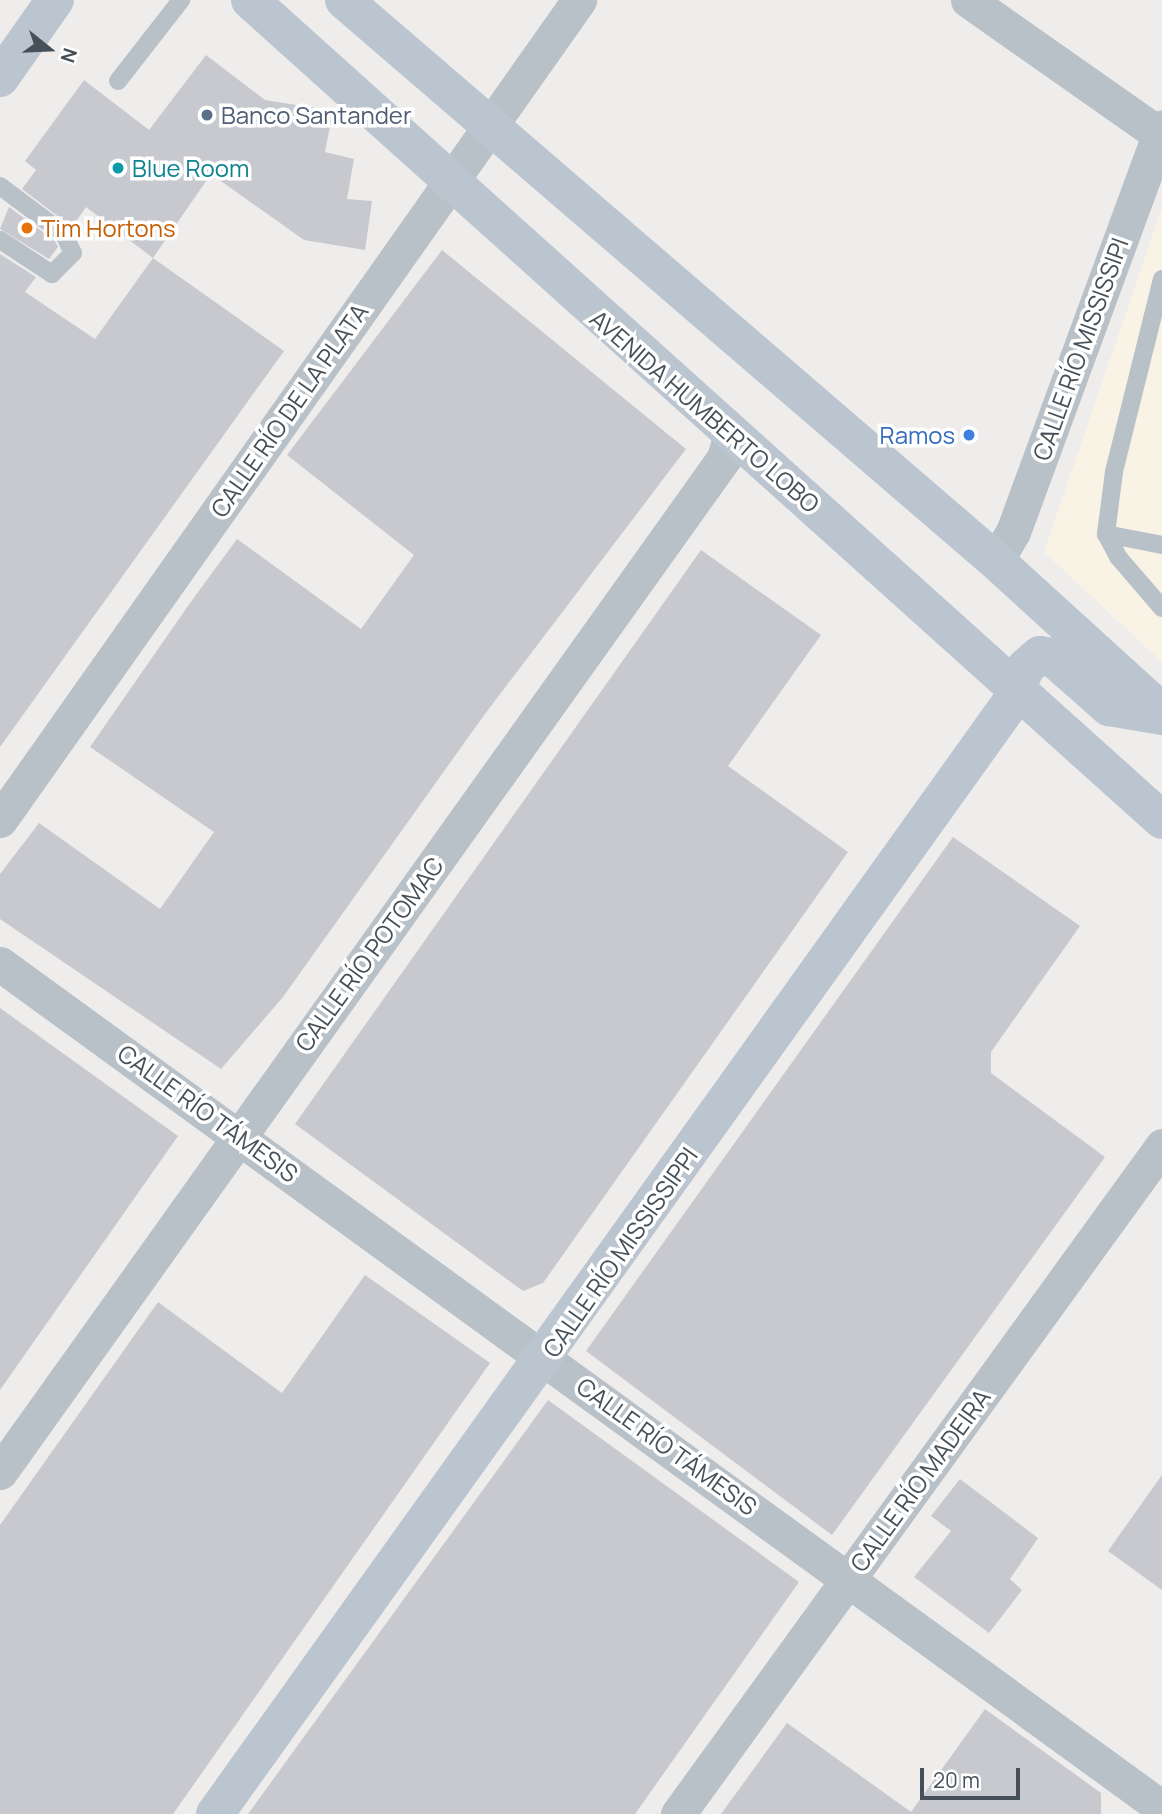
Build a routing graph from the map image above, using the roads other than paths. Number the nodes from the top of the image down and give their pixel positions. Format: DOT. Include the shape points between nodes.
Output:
graph roads {
  1 [pos="55,0"];
  2 [pos="181,0"];
  3 [pos="250,0"];
  4 [pos="579,0"];
  5 [pos="968,0"];
  6 [pos="362,6"];
  7 [pos="0,78"];
  8 [pos="118,81"];
  9 [pos="492,127"];
  10 [pos="1157,148"];
  11 [pos="450,181"];
  12 [pos="0,187"];
  13 [pos="0,240"];
  14 [pos="1162,279"];
  15 [pos="731,433"];
  16 [pos="1106,534"];
  17 [pos="1162,545"];
  18 [pos="996,561"];
  19 [pos="1162,608"];
  20 [pos="1018,684"];
  21 [pos="1162,714"];
  22 [pos="0,820"];
  23 [pos="1162,820"];
  24 [pos="0,964"];
  25 [pos="238,1134"];
  26 [pos="1162,1146"];
  27 [pos="546,1358"];
  28 [pos="0,1472"];
  29 [pos="848,1578"];
  30 [pos="1157,1805"];
  31 [pos="215,1814"];
  32 [pos="678,1814"];
  1 -- 7 [label="main road"];
  2 -- 8 [label="lane"];
  3 -- 11 [label="main road, AVENIDA HUMBERTO LOBO" via="284,25"];
  4 -- 9 [label="street, CALLE RÍO DE LA PLATA"];
  5 -- 10 [label="street"];
  6 -- 9 [label="main road"];
  9 -- 11 [label="street, CALLE RÍO DE LA PLATA"];
  9 -- 18 [label="main road"];
  10 -- 18 [label="street, CALLE RÍO MISSISSIPI" via="1017,520"];
  11 -- 15 [label="main road, AVENIDA HUMBERTO LOBO"];
  11 -- 22 [label="street, CALLE RÍO DE LA PLATA"];
  12 -- 13 [label="lane" via="69,239 73,253 52,274"];
  14 -- 16 [label="lane" via="1114,472"];
  15 -- 20 [label="main road, AVENIDA HUMBERTO LOBO"];
  15 -- 25 [label="street, CALLE RÍO POTOMAC" via="724,458"];
  16 -- 17 [label="lane"];
  16 -- 19 [label="lane" via="1119,558"];
  18 -- 21 [label="main road"];
  20 -- 21 [label="main road, CALLE RÍO MISSISSIPPI" via="1034,658 1046,655 1109,707"];
  20 -- 23 [label="main road, AVENIDA HUMBERTO LOBO"];
  20 -- 27 [label="main road, CALLE RÍO MISSISSIPPI" via="1011,702"];
  24 -- 25 [label="street, CALLE RÍO TÁMESIS"];
  25 -- 27 [label="street, CALLE RÍO TÁMESIS"];
  25 -- 28 [label="street, CALLE RÍO POTOMAC"];
  26 -- 29 [label="street, CALLE RÍO MADEIRA"];
  27 -- 29 [label="street, CALLE RÍO TÁMESIS"];
  27 -- 31 [label="main road, CALLE RÍO MISSISSIPPI"];
  29 -- 30 [label="street, CALLE RÍO TÁMESIS"];
  29 -- 32 [label="street, CALLE RÍO MADEIRA"];
}
